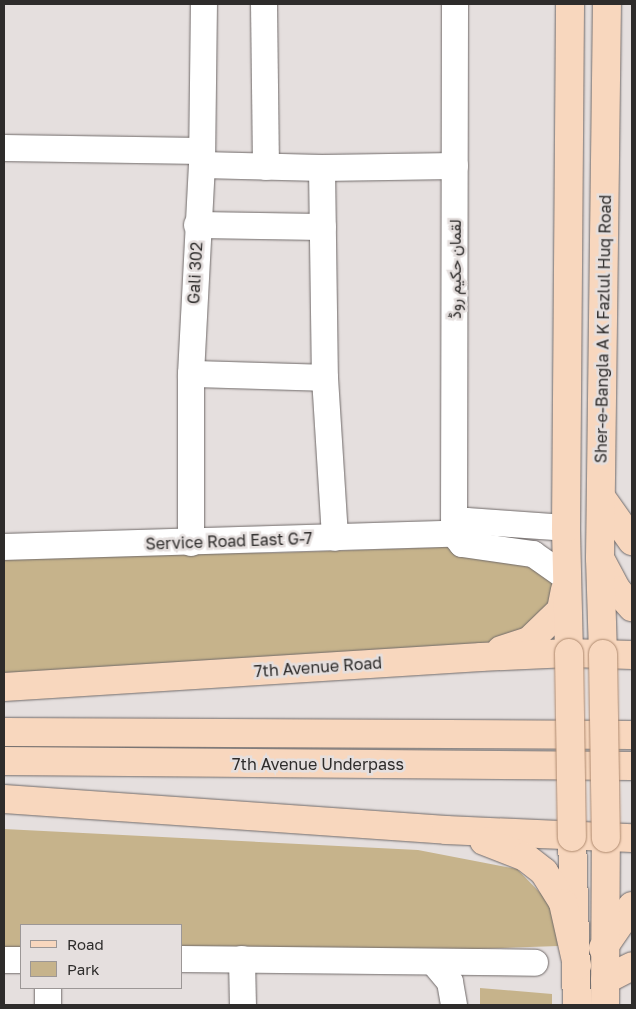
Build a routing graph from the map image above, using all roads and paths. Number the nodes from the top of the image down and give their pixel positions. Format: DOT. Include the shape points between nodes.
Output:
graph roads {
  1 [pos="204,4"];
  2 [pos="264,4"];
  3 [pos="455,4"];
  4 [pos="570,4"];
  5 [pos="607,4"];
  6 [pos="4,148"];
  7 [pos="202,158"];
  8 [pos="455,166"];
  9 [pos="266,167"];
  10 [pos="322,168"];
  11 [pos="604,195"];
  12 [pos="569,196"];
  13 [pos="198,225"];
  14 [pos="323,227"];
  15 [pos="191,374"];
  16 [pos="326,378"];
  17 [pos="601,497"];
  18 [pos="566,528"];
  19 [pos="454,534"];
  20 [pos="336,538"];
  21 [pos="632,541"];
  22 [pos="191,543"];
  23 [pos="4,547"];
  24 [pos="600,558"];
  25 [pos="567,578"];
  26 [pos="632,607"];
  27 [pos="569,653"];
  28 [pos="603,654"];
  29 [pos="632,655"];
  30 [pos="481,657"];
  31 [pos="4,687"];
  32 [pos="4,732"];
  33 [pos="632,735"];
  34 [pos="4,761"];
  35 [pos="632,766"];
  36 [pos="4,799"];
  37 [pos="446,830"];
  38 [pos="572,837"];
  39 [pos="606,838"];
  40 [pos="632,838"];
  41 [pos="632,906"];
  42 [pos="603,948"];
  43 [pos="242,958"];
  44 [pos="182,959"];
  45 [pos="4,960"];
  46 [pos="20,960"];
  47 [pos="434,963"];
  48 [pos="535,963"];
  49 [pos="577,965"];
  50 [pos="632,966"];
  51 [pos="48,989"];
  52 [pos="605,993"];
  53 [pos="48,1005"];
  54 [pos="243,1005"];
  55 [pos="454,1005"];
  56 [pos="577,1005"];
  1 -- 7 [label="street, Gali 302"];
  2 -- 9 [label="street"];
  3 -- 8 [label="street, لقمان حکیم روڈ"];
  4 -- 12 [label="main road, Sher-e-Bangla A K Fazlul Huq Road"];
  5 -- 11 [label="main road, Sher-e-Bangla A K Fazlul Huq Road"];
  6 -- 7 [label="street"];
  7 -- 9 [label="street"];
  7 -- 13 [label="street, Gali 302"];
  8 -- 10 [label="street"];
  8 -- 19 [label="street, لقمان حکیم روڈ"];
  9 -- 10 [label="street"];
  10 -- 14 [label="street"];
  11 -- 12 [label="main road"];
  11 -- 17 [label="main road, Sher-e-Bangla A K Fazlul Huq Road"];
  12 -- 18 [label="main road, Sher-e-Bangla A K Fazlul Huq Road"];
  13 -- 14 [label="street"];
  13 -- 15 [label="street, Gali 302"];
  14 -- 16 [label="street"];
  15 -- 16 [label="street"];
  15 -- 22 [label="street, Gali 302"];
  16 -- 20 [label="street"];
  17 -- 21 [label="main road"];
  17 -- 24 [label="main road, Sher-e-Bangla A K Fazlul Huq Road"];
  18 -- 19 [label="street" via="467,521"];
  18 -- 25 [label="main road, Sher-e-Bangla A K Fazlul Huq Road"];
  19 -- 20 [label="street, Service Road East G-7"];
  19 -- 25 [label="street" via="462,544 533,554"];
  20 -- 22 [label="street, Service Road East G-7"];
  22 -- 23 [label="street, Service Road East G-7"];
  24 -- 26 [label="main road" via="617,590"];
  24 -- 28 [label="main road, Sher-e-Bangla A K Fazlul Huq Road"];
  25 -- 27 [label="main road, Sher-e-Bangla A K Fazlul Huq Road"];
  25 -- 30 [label="main road" via="561,610 529,642"];
  27 -- 28 [label="main road, 7th Avenue Road"];
  27 -- 30 [label="main road, 7th Avenue Road"];
  27 -- 38 [label="main road, Sher-e-Bangla A K Fazlul Huq Road, bridge"];
  28 -- 29 [label="main road, 7th Avenue Road"];
  28 -- 39 [label="main road, Sher-e-Bangla A K Fazlul Huq Road, bridge"];
  30 -- 31 [label="main road, 7th Avenue Road"];
  32 -- 33 [label="main road, 7th Avenue Underpass"];
  34 -- 35 [label="main road, 7th Avenue Underpass"];
  36 -- 37 [label="main road"];
  37 -- 38 [label="main road"];
  37 -- 49 [label="main road" via="503,846 544,872 563,903"];
  38 -- 39 [label="main road"];
  38 -- 49 [label="main road"];
  39 -- 40 [label="main road"];
  39 -- 42 [label="main road"];
  41 -- 42 [label="main road"];
  42 -- 52 [label="main road"];
  43 -- 44 [label="street"];
  43 -- 47 [label="street"];
  43 -- 54 [label="street"];
  45 -- 46 [label="street"];
  47 -- 48 [label="street"];
  47 -- 55 [label="street" via="450,982"];
  49 -- 56 [label="main road"];
  50 -- 52 [label="main road"];
  51 -- 53 [label="street"];
}
